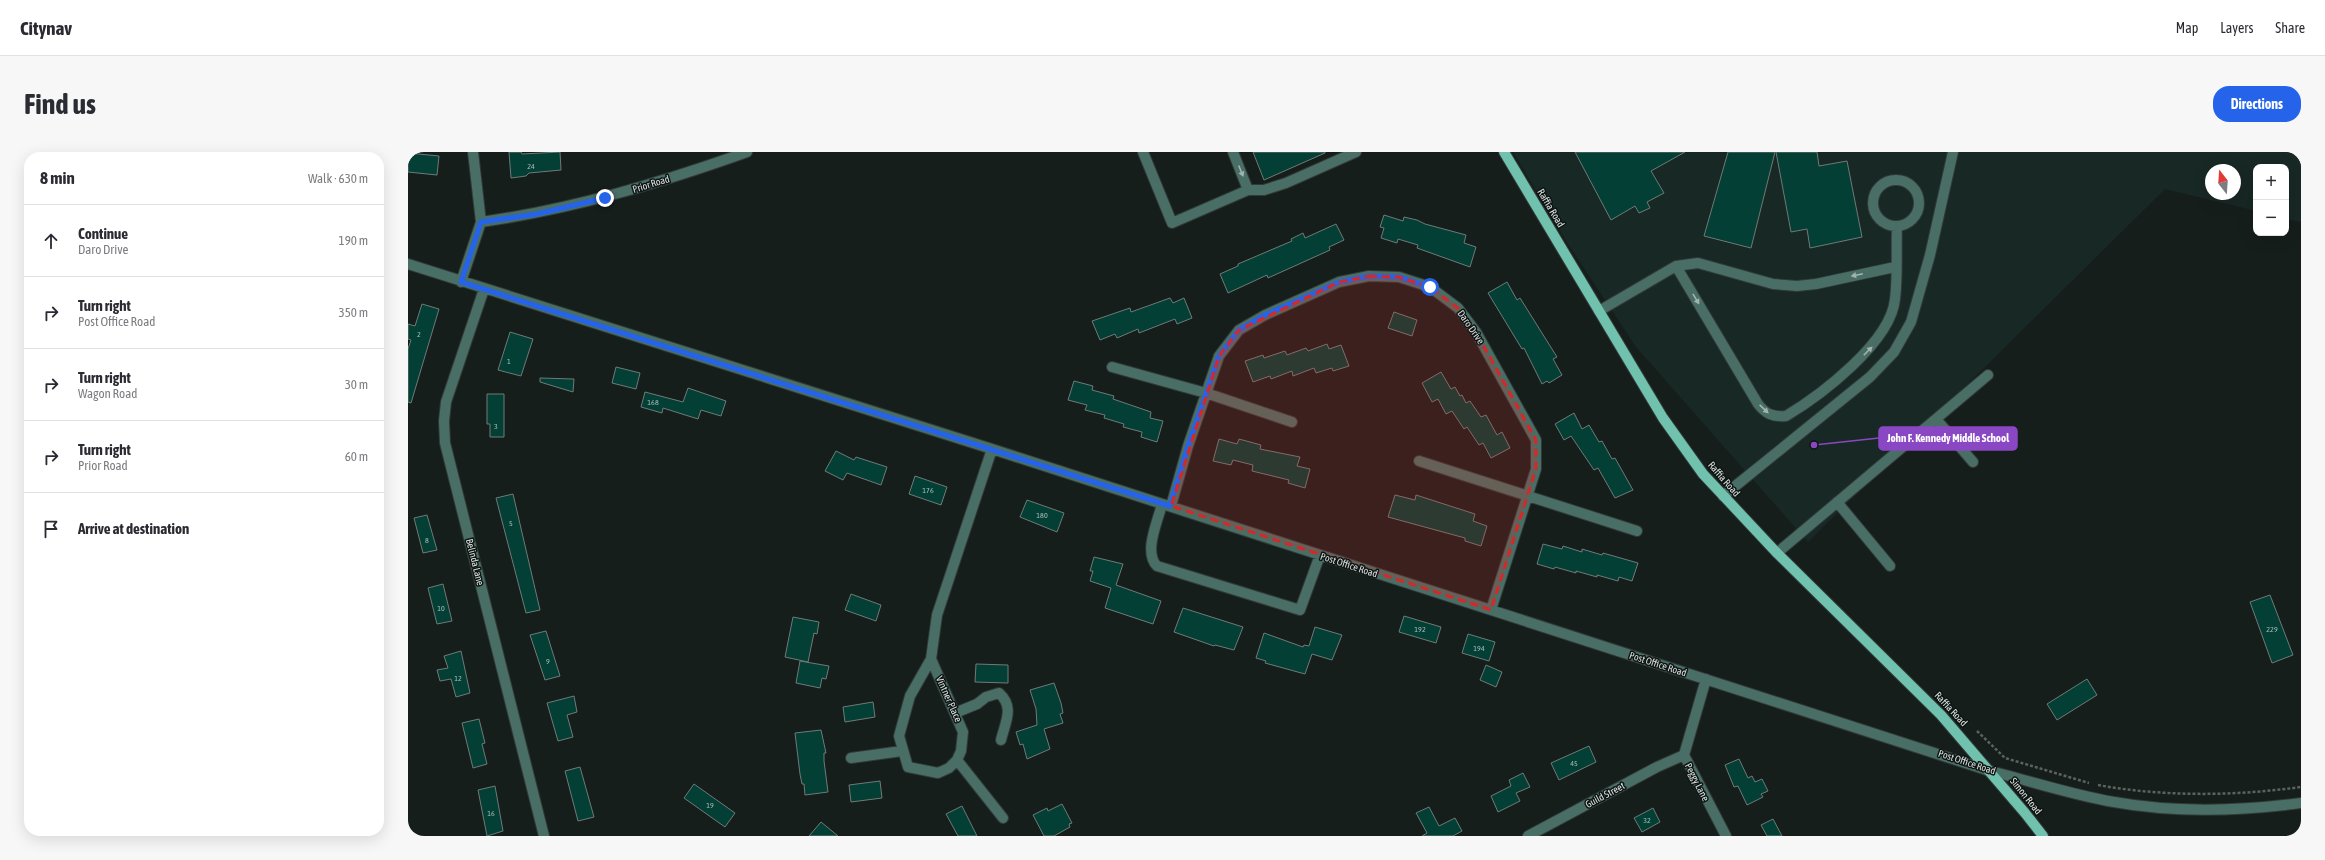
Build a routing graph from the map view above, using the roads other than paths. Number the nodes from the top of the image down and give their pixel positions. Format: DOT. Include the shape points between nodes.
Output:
graph roads {
  1 [pos="473,152"];
  2 [pos="747,152"];
  3 [pos="1143,152"];
  4 [pos="1233,152"];
  5 [pos="1356,152"];
  6 [pos="1504,152"];
  7 [pos="1953,152"];
  8 [pos="1248,190"];
  9 [pos="481,222"];
  10 [pos="1897,226"];
  11 [pos="408,264"];
  12 [pos="1676,266"];
  13 [pos="1895,266"];
  14 [pos="461,282"];
  15 [pos="484,289"];
  16 [pos="1599,311"];
  17 [pos="1112,366"];
  18 [pos="1988,375"];
  19 [pos="1206,393"];
  20 [pos="1936,419"];
  21 [pos="1292,422"];
  22 [pos="992,449"];
  23 [pos="1419,461"];
  24 [pos="1973,462"];
  25 [pos="1528,495"];
  26 [pos="1723,496"];
  27 [pos="1837,502"];
  28 [pos="1166,505"];
  29 [pos="1637,531"];
  30 [pos="1777,554"];
  31 [pos="1320,555"];
  32 [pos="1890,566"];
  33 [pos="1491,610"];
  34 [pos="931,659"];
  35 [pos="1706,679"];
  36 [pos="955,713"];
  37 [pos="1000,740"];
  38 [pos="902,751"];
  39 [pos="1684,755"];
  40 [pos="851,758"];
  41 [pos="957,760"];
  42 [pos="1990,771"];
  43 [pos="2301,803"];
  44 [pos="1003,818"];
  45 [pos="544,836"];
  46 [pos="1528,836"];
  47 [pos="1726,836"];
  48 [pos="2043,836"];
  1 -- 9 [label="street"];
  2 -- 9 [label="street, Prior Road" via="605,198 537,214"];
  3 -- 8 [label="street" via="1172,223"];
  4 -- 8 [label="street, one-way"];
  5 -- 8 [label="street" via="1276,186 1264,190"];
  6 -- 16 [label="main road, Raffia Road"];
  7 -- 26 [label="street" via="1930,255 1911,322 1894,352 1870,377"];
  9 -- 14 [label="street"];
  10 -- 10 [label="street" via="1904,225 1916,215 1919,200 1912,187 1898,180 1884,184 1878,189 1873,203 1874,210 1883,222"];
  10 -- 13 [label="street"];
  11 -- 14 [label="street, Post Office Road"];
  13 -- 12 [label="street, one-way" via="1797,286 1773,284 1698,263"];
  12 -- 13 [label="street, one-way" via="1758,404 1766,413 1775,417 1786,416 1797,409 1871,349 1882,334 1895,300"];
  12 -- 16 [label="street"];
  14 -- 15 [label="street, Post Office Road"];
  15 -- 22 [label="street, Post Office Road"];
  15 -- 45 [label="street, Belinda Lane" via="446,402 445,443"];
  16 -- 26 [label="main road, Raffia Road" via="1663,418 1703,474"];
  17 -- 19 [label="street"];
  18 -- 20 [label="street"];
  19 -- 21 [label="street"];
  19 -- 25 [label="street, Daro Drive" via="1219,356 1239,330 1265,315 1339,282 1369,276 1399,277 1430,287 1458,308 1476,332 1536,440 1536,468"];
  19 -- 28 [label="street, Daro Drive"];
  20 -- 24 [label="street"];
  20 -- 27 [label="street"];
  22 -- 28 [label="street, Post Office Road"];
  22 -- 34 [label="street, Vintner Place" via="936,615"];
  23 -- 25 [label="street"];
  25 -- 29 [label="street"];
  25 -- 33 [label="street, Daro Drive"];
  26 -- 30 [label="main road, Raffia Road"];
  27 -- 30 [label="street"];
  27 -- 32 [label="street"];
  28 -- 31 [label="street, Post Office Road"];
  28 -- 31 [label="street, Daro Drive" via="1151,552 1152,562 1157,566 1300,610"];
  30 -- 42 [label="main road, Raffia Road" via="1941,715"];
  31 -- 33 [label="street, Post Office Road"];
  33 -- 35 [label="street, Post Office Road"];
  34 -- 36 [label="street, Vintner Place"];
  34 -- 38 [label="street, Vintner Place" via="910,696 899,736"];
  35 -- 39 [label="street, Peggy Lane"];
  35 -- 42 [label="street, Post Office Road"];
  36 -- 37 [label="street" via="999,693 1009,709"];
  36 -- 41 [label="street, Vintner Place" via="963,732 961,751"];
  38 -- 40 [label="street"];
  38 -- 41 [label="street, Vintner Place" via="908,767 938,773 949,768"];
  39 -- 46 [label="street, Guild Street"];
  39 -- 47 [label="street, Peggy Lane"];
  41 -- 44 [label="street"];
  42 -- 43 [label="street, Post Office Road" via="2092,797 2145,806 2210,809"];
  42 -- 48 [label="main road, Simon Road"];
}
